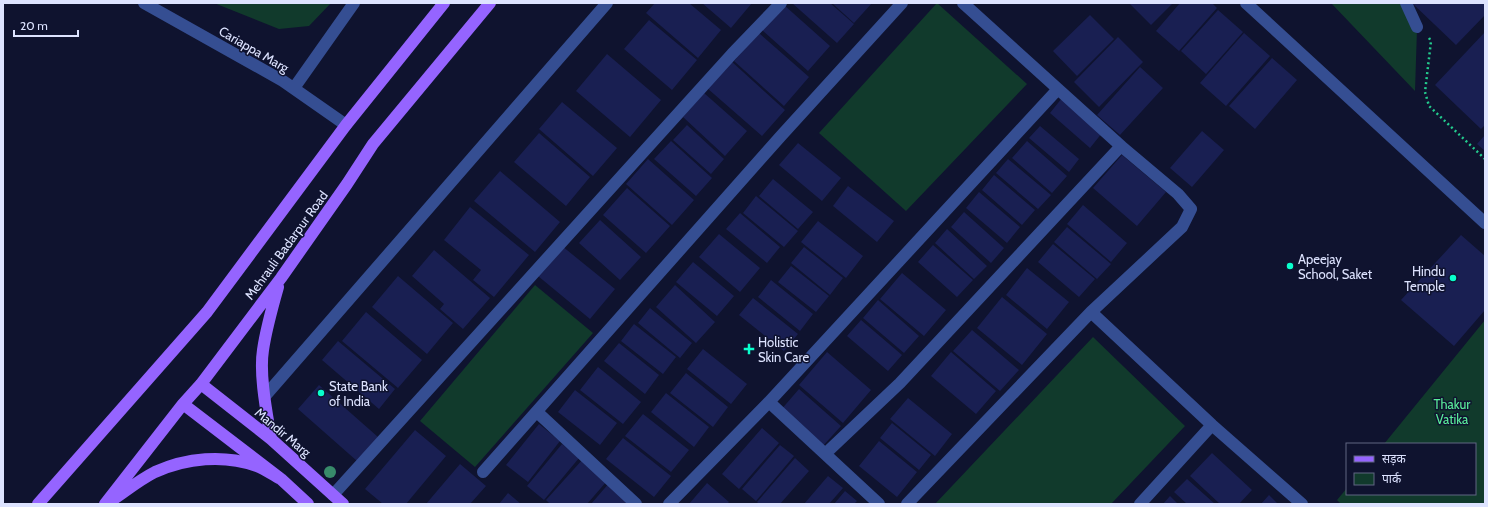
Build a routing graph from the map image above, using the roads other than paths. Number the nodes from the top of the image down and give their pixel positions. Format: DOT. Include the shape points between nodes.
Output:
graph roads {
  1 [pos="144,3"];
  2 [pos="354,3"];
  3 [pos="444,3"];
  4 [pos="490,3"];
  5 [pos="607,3"];
  6 [pos="781,3"];
  7 [pos="902,3"];
  8 [pos="963,3"];
  9 [pos="1246,3"];
  10 [pos="1406,3"];
  11 [pos="1416,27"];
  12 [pos="294,88"];
  13 [pos="1058,89"];
  14 [pos="346,125"];
  15 [pos="1120,146"];
  16 [pos="1485,223"];
  17 [pos="281,278"];
  18 [pos="1091,312"];
  19 [pos="201,384"];
  20 [pos="265,396"];
  21 [pos="769,402"];
  22 [pos="183,404"];
  23 [pos="537,412"];
  24 [pos="1212,425"];
  25 [pos="271,439"];
  26 [pos="826,454"];
  27 [pos="483,472"];
  28 [pos="281,479"];
  29 [pos="333,495"];
  30 [pos="38,504"];
  31 [pos="105,504"];
  32 [pos="308,504"];
  33 [pos="344,504"];
  34 [pos="636,504"];
  35 [pos="669,504"];
  36 [pos="879,504"];
  37 [pos="907,504"];
  38 [pos="1140,504"];
  39 [pos="1302,504"];
  1 -- 12 [label="street, Cariappa Marg"];
  2 -- 12 [label="street"];
  3 -- 14 [label="main road, Mehrauli Badarpur Road"];
  4 -- 17 [label="main road, Mehrauli Badarpur Road" via="373,144"];
  5 -- 20 [label="street"];
  6 -- 29 [label="street"];
  7 -- 23 [label="street"];
  8 -- 13 [label="street"];
  9 -- 16 [label="street"];
  10 -- 11 [label="street"];
  12 -- 14 [label="street, Cariappa Marg"];
  13 -- 15 [label="street"];
  13 -- 21 [label="street"];
  14 -- 30 [label="main road, Mehrauli Badarpur Road" via="207,312"];
  15 -- 18 [label="street" via="1178,194 1191,209 1182,226"];
  15 -- 26 [label="street" via="900,383"];
  17 -- 19 [label="main road, Mehrauli Badarpur Road"];
  17 -- 20 [label="main road" via="269,316 262,351"];
  18 -- 24 [label="street"];
  18 -- 37 [label="street"];
  19 -- 22 [label="main road, Mehrauli Badarpur Road"];
  19 -- 25 [label="main road, Mandir Marg"];
  20 -- 25 [label="main road"];
  21 -- 26 [label="street"];
  21 -- 35 [label="street"];
  22 -- 28 [label="main road"];
  22 -- 31 [label="main road, Mehrauli Badarpur Road"];
  23 -- 27 [label="street"];
  23 -- 34 [label="street"];
  24 -- 38 [label="street"];
  24 -- 39 [label="street"];
  25 -- 29 [label="main road, Mandir Marg"];
  26 -- 36 [label="street"];
  28 -- 31 [label="main road" via="258,466 245,463 219,459 192,461 154,473"];
  28 -- 32 [label="main road"];
  29 -- 33 [label="main road, Mandir Marg"];
}
